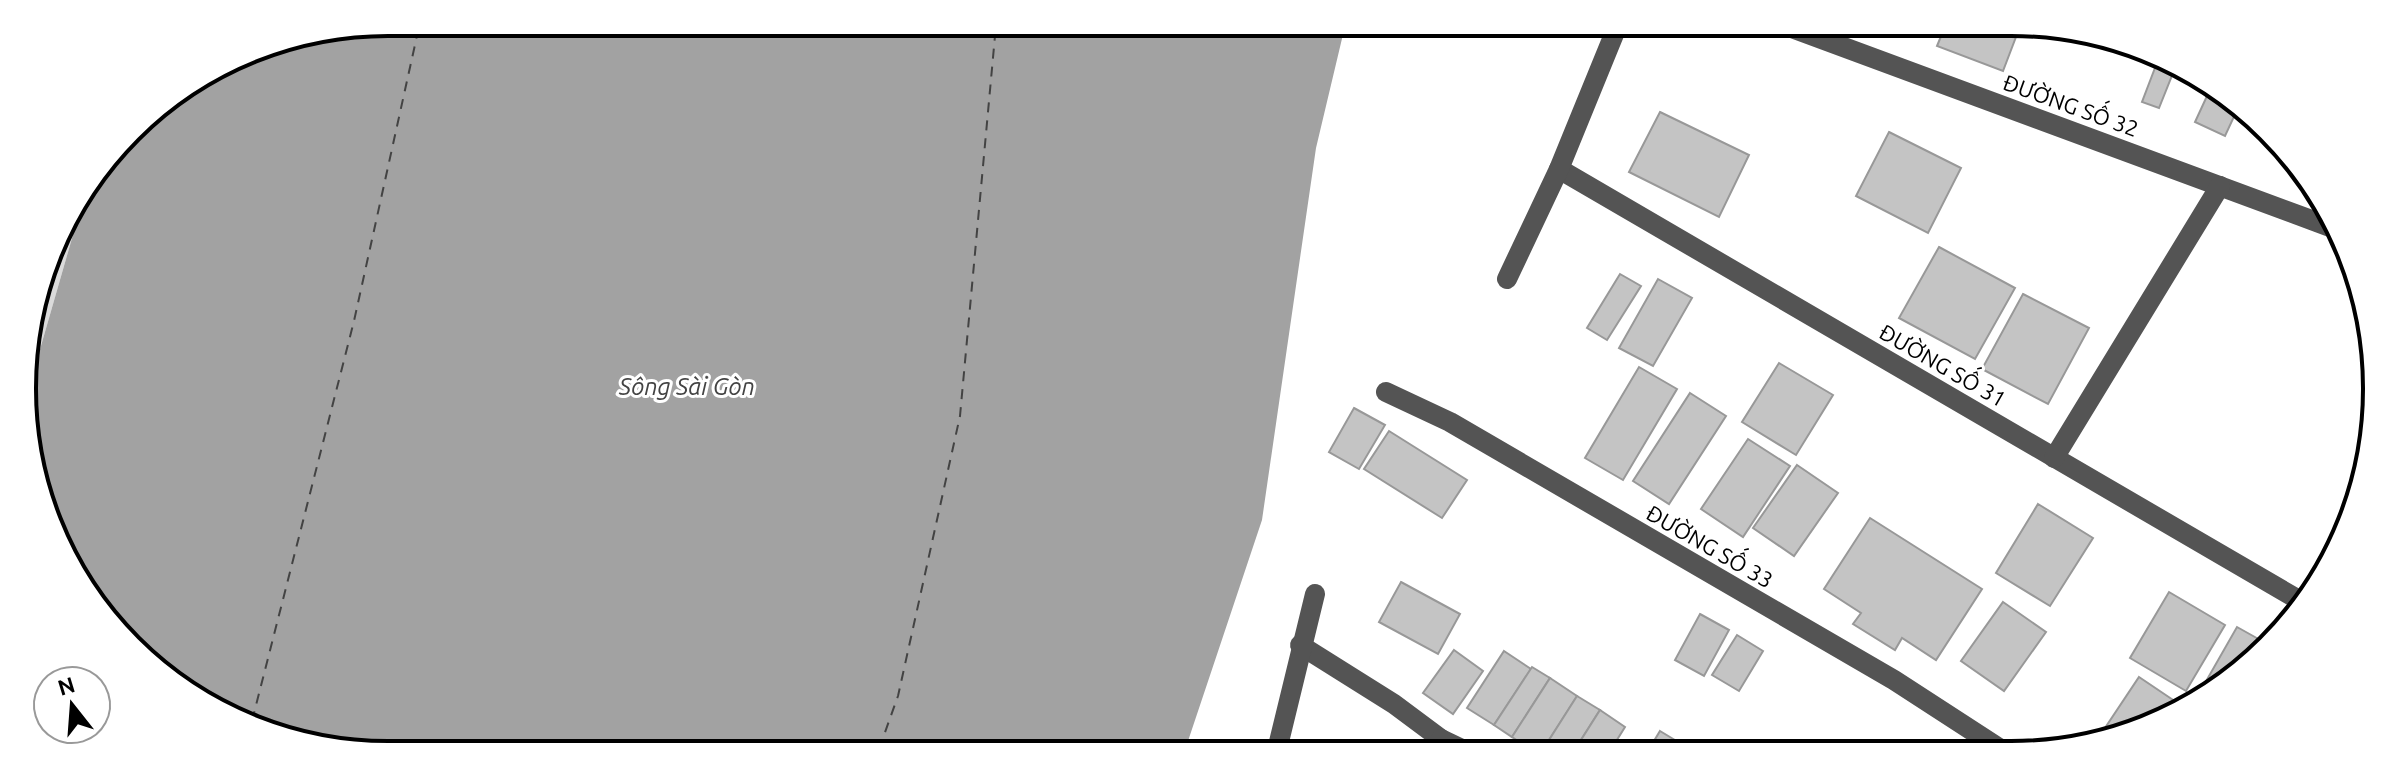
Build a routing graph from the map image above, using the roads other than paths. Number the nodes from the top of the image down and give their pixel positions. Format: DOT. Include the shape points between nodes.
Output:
graph roads {
  1 [pos="1613,36"];
  2 [pos="1814,36"];
  3 [pos="1559,169"];
  4 [pos="2220,186"];
  5 [pos="2322,224"];
  6 [pos="1507,279"];
  7 [pos="1386,392"];
  8 [pos="2054,458"];
  9 [pos="1315,594"];
  10 [pos="2294,597"];
  11 [pos="1300,645"];
  12 [pos="1279,741"];
  13 [pos="1437,741"];
  14 [pos="1988,741"];
  1 -- 3 [label="street"];
  2 -- 4 [label="street, ĐƯỜNG SỐ 32"];
  3 -- 6 [label="street"];
  3 -- 8 [label="street, ĐƯỜNG SỐ 31"];
  4 -- 5 [label="street, ĐƯỜNG SỐ 32"];
  4 -- 8 [label="street"];
  7 -- 14 [label="street, ĐƯỜNG SỐ 33" via="1450,422 1880,672"];
  8 -- 10 [label="street, ĐƯỜNG SỐ 31"];
  9 -- 11 [label="street"];
  11 -- 12 [label="street"];
  11 -- 13 [label="street" via="1394,704"];
}
